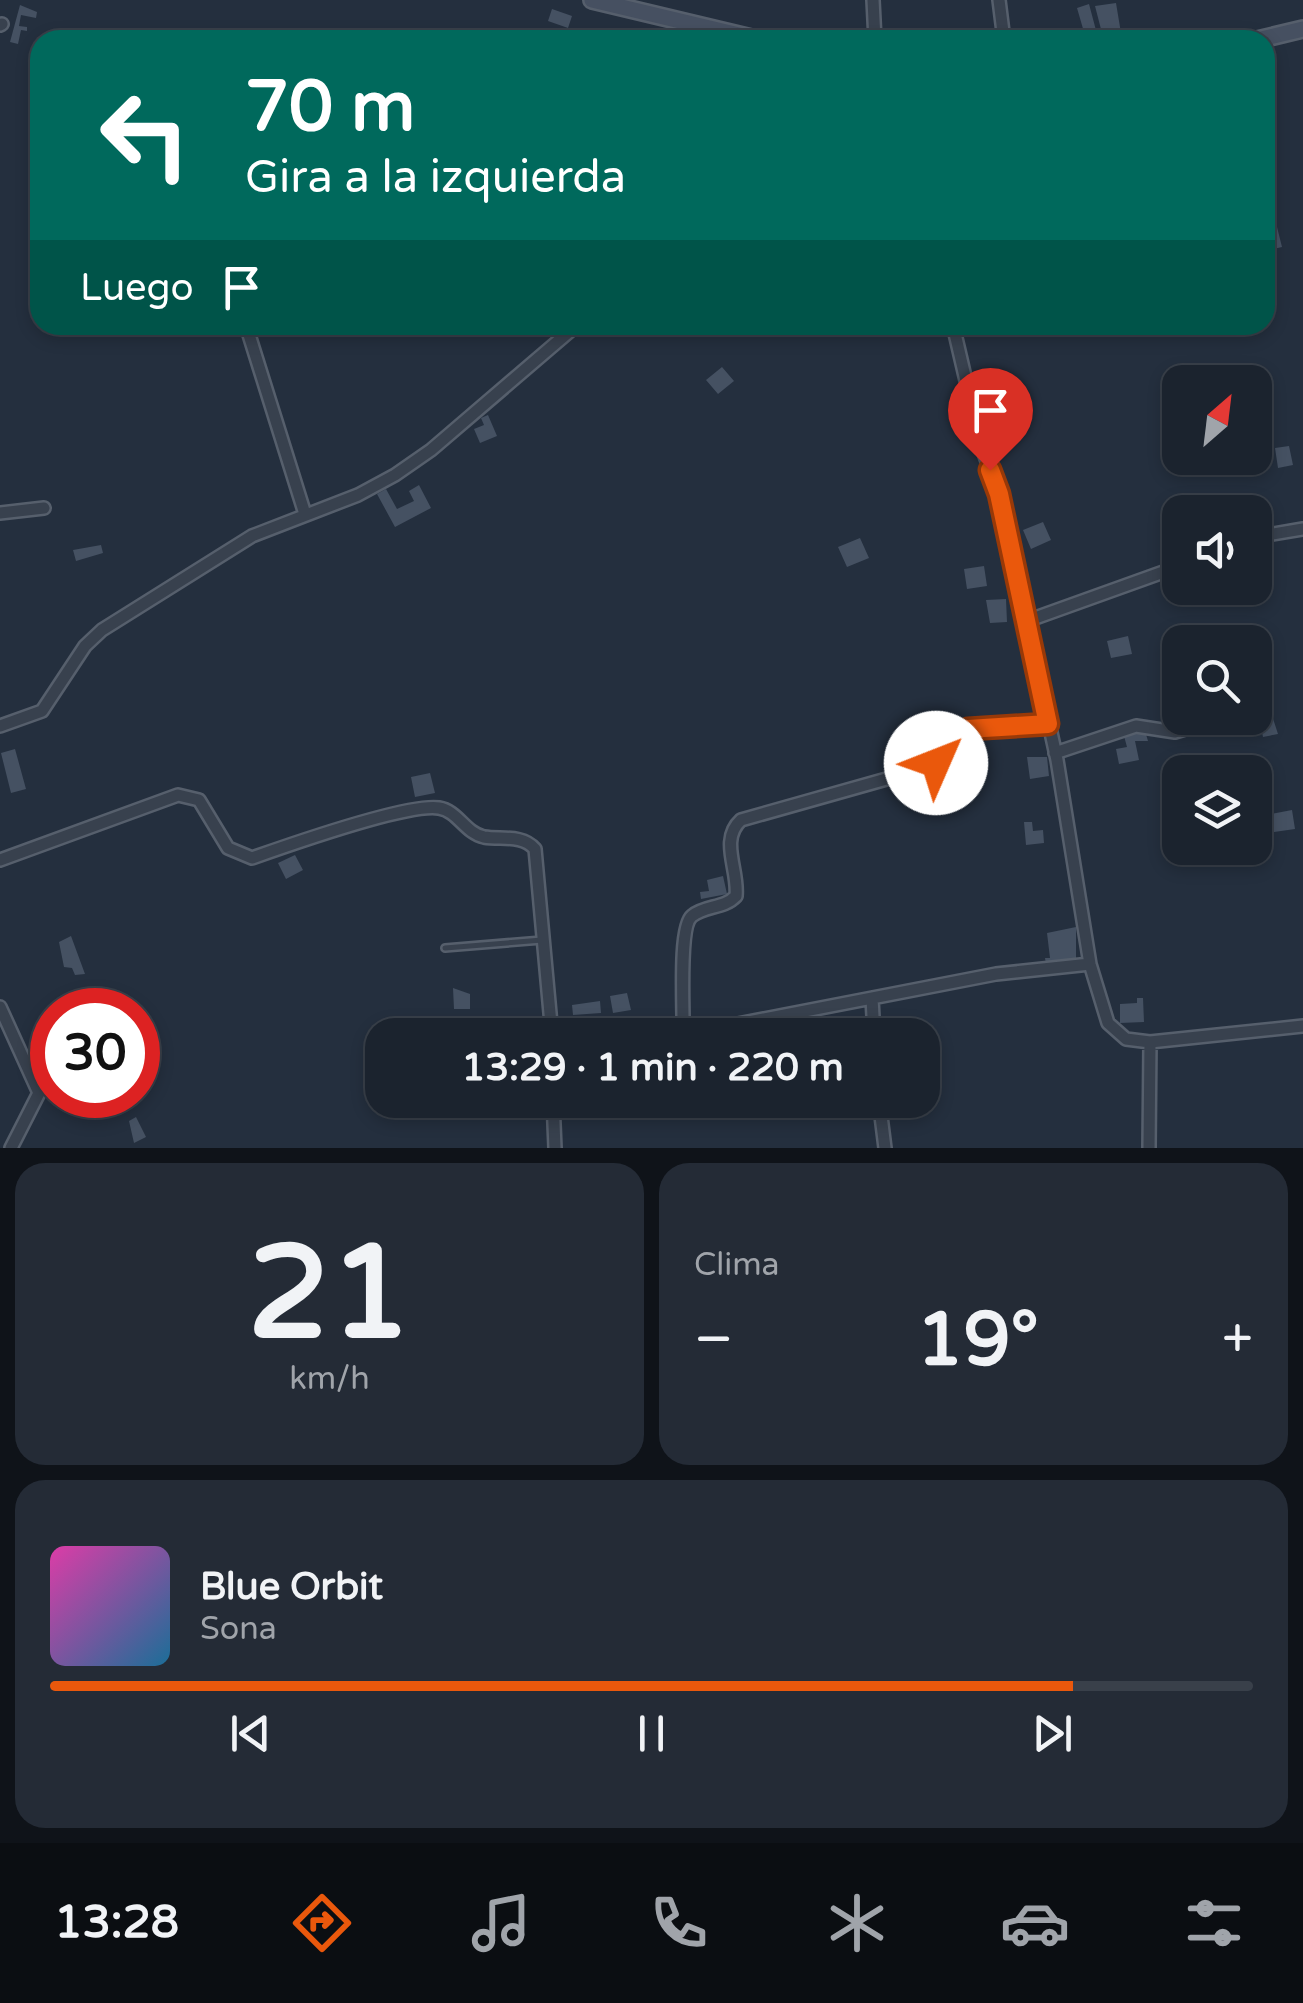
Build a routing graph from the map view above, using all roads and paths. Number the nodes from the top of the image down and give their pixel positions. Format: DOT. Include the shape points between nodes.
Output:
graph roads {
  1 [pos="592,0"];
  2 [pos="873,0"];
  3 [pos="999,0"];
  4 [pos="1303,29"];
  5 [pos="718,30"];
  6 [pos="874,30"];
  7 [pos="1003,30"];
  8 [pos="1275,36"];
  9 [pos="249,335"];
  10 [pos="565,335"];
  11 [pos="955,335"];
  12 [pos="44,508"];
  13 [pos="0,513"];
  14 [pos="305,514"];
  15 [pos="1303,529"];
  16 [pos="1272,534"];
  17 [pos="1162,572"];
  18 [pos="1024,622"];
  19 [pos="1048,724"];
  20 [pos="0,726"];
  21 [pos="1162,730"];
  22 [pos="1055,753"];
  23 [pos="0,860"];
  24 [pos="542,940"];
  25 [pos="444,948"];
  26 [pos="1090,964"];
  27 [pos="872,998"];
  28 [pos="0,1007"];
  29 [pos="550,1018"];
  30 [pos="682,1018"];
  31 [pos="769,1018"];
  32 [pos="873,1018"];
  33 [pos="1303,1026"];
  34 [pos="1150,1042"];
  35 [pos="554,1118"];
  36 [pos="881,1118"];
  37 [pos="11,1148"];
  38 [pos="555,1148"];
  39 [pos="885,1148"];
  40 [pos="1149,1148"];
  1 -- 5 [label="main road"];
  2 -- 6 [label="street"];
  3 -- 7 [label="street"];
  4 -- 8 [label="main road"];
  9 -- 14 [label="street"];
  10 -- 14 [label="street" via="431,450 358,495"];
  11 -- 18 [label="street" via="999,494"];
  12 -- 13 [label="street"];
  14 -- 20 [label="street" via="252,536 102,630 42,711"];
  15 -- 16 [label="street"];
  17 -- 18 [label="street"];
  18 -- 19 [label="street"];
  19 -- 22 [label="street"];
  19 -- 30 [label="street" via="968,729 930,767 740,820 730,840 736,896 697,913 685,928"];
  21 -- 22 [label="street" via="1136,726"];
  22 -- 26 [label="street"];
  23 -- 24 [label="street" via="178,795 199,800 228,848 252,858 314,835 438,808 476,834 522,840 535,849"];
  24 -- 25 [label="lane"];
  24 -- 29 [label="street"];
  26 -- 27 [label="street"];
  26 -- 34 [label="street" via="1108,1023 1126,1039"];
  27 -- 31 [label="street"];
  27 -- 32 [label="street"];
  28 -- 37 [label="street" via="39,1094"];
  33 -- 34 [label="street"];
  34 -- 40 [label="street"];
  35 -- 38 [label="street"];
  36 -- 39 [label="street"];
}
